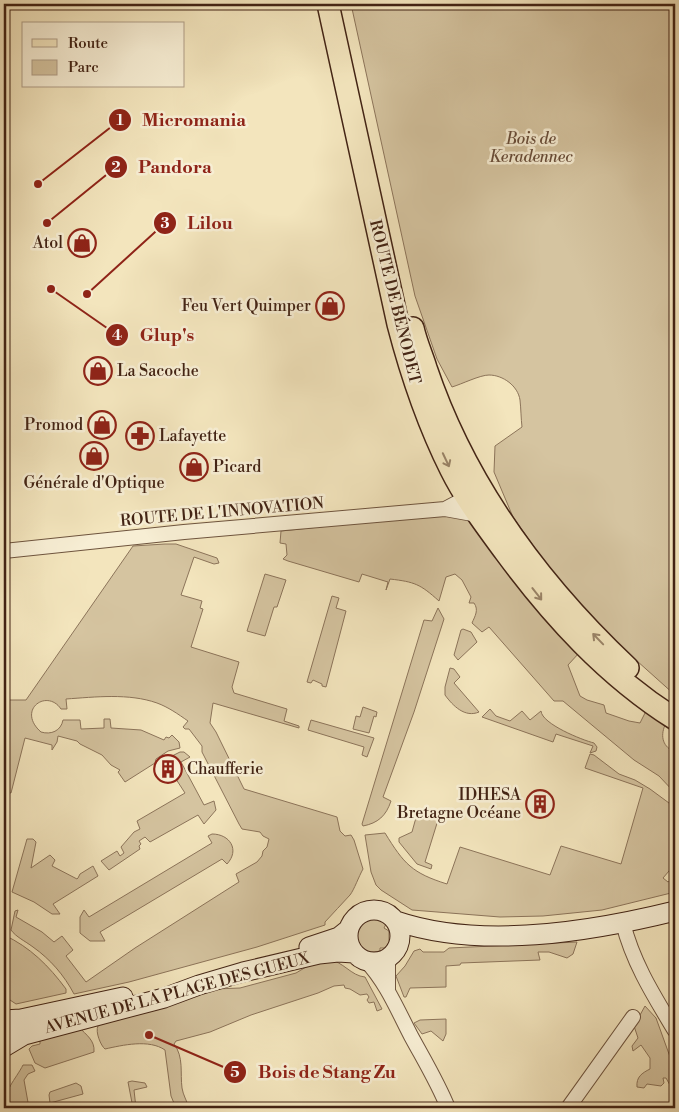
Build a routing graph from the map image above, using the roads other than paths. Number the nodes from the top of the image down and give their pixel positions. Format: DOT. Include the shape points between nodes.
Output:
graph roads {
  1 [pos="328,4"];
  2 [pos="342,4"];
  3 [pos="426,390"];
  4 [pos="479,506"];
  5 [pos="4,551"];
  6 [pos="675,705"];
  7 [pos="675,719"];
  8 [pos="675,911"];
  9 [pos="396,921"];
  10 [pos="623,923"];
  11 [pos="348,929"];
  12 [pos="466,934"];
  13 [pos="394,952"];
  14 [pos="360,957"];
  15 [pos="177,984"];
  16 [pos="388,992"];
  17 [pos="633,1017"];
  18 [pos="90,1018"];
  19 [pos="4,1020"];
  20 [pos="4,1031"];
  21 [pos="675,1031"];
  22 [pos="4,1046"];
  23 [pos="448,1108"];
  24 [pos="568,1108"];
  1 -- 3 [label="main road, ROUTE DE BÉNODET" via="398,324"];
  2 -- 3 [label="main road, ROUTE DE BÉNODET"];
  3 -- 4 [label="main road, ROUTE DE BÉNODET" via="434,412 454,439"];
  4 -- 5 [label="street, ROUTE DE L'INNOVATION" via="456,502 444,508"];
  6 -- 4 [label="main road, ROUTE DE BÉNODET, one-way" via="640,679 572,611 530,559"];
  4 -- 7 [label="main road, ROUTE DE BÉNODET, one-way" via="544,603 589,652"];
  8 -- 10 [label="street"];
  9 -- 11 [label="street" via="387,913 369,910 358,915"];
  9 -- 12 [label="street"];
  9 -- 13 [label="street" via="400,934"];
  10 -- 12 [label="street" via="548,934"];
  10 -- 21 [label="street" via="628,944 651,993"];
  11 -- 14 [label="street" via="348,941"];
  11 -- 15 [label="street, AVENUE DE LA PLAGE DES GUEUX" via="338,937 312,946"];
  12 -- 13 [label="street" via="410,940"];
  13 -- 14 [label="street" via="379,962"];
  13 -- 16 [label="street" via="388,964"];
  14 -- 16 [label="street" via="373,969"];
  14 -- 18 [label="street, AVENUE DE LA PLAGE DES GUEUX" via="338,952 319,954 250,970"];
  15 -- 18 [label="street" via="153,996 100,1010"];
  15 -- 19 [label="street, AVENUE DE LA PLAGE DES GUEUX"];
  16 -- 23 [label="street"];
  17 -- 24 [label="street"];
  18 -- 20 [label="street" via="80,1014"];
  18 -- 22 [label="street, AVENUE DE LA PLAGE DES GUEUX" via="24,1035"];
}
